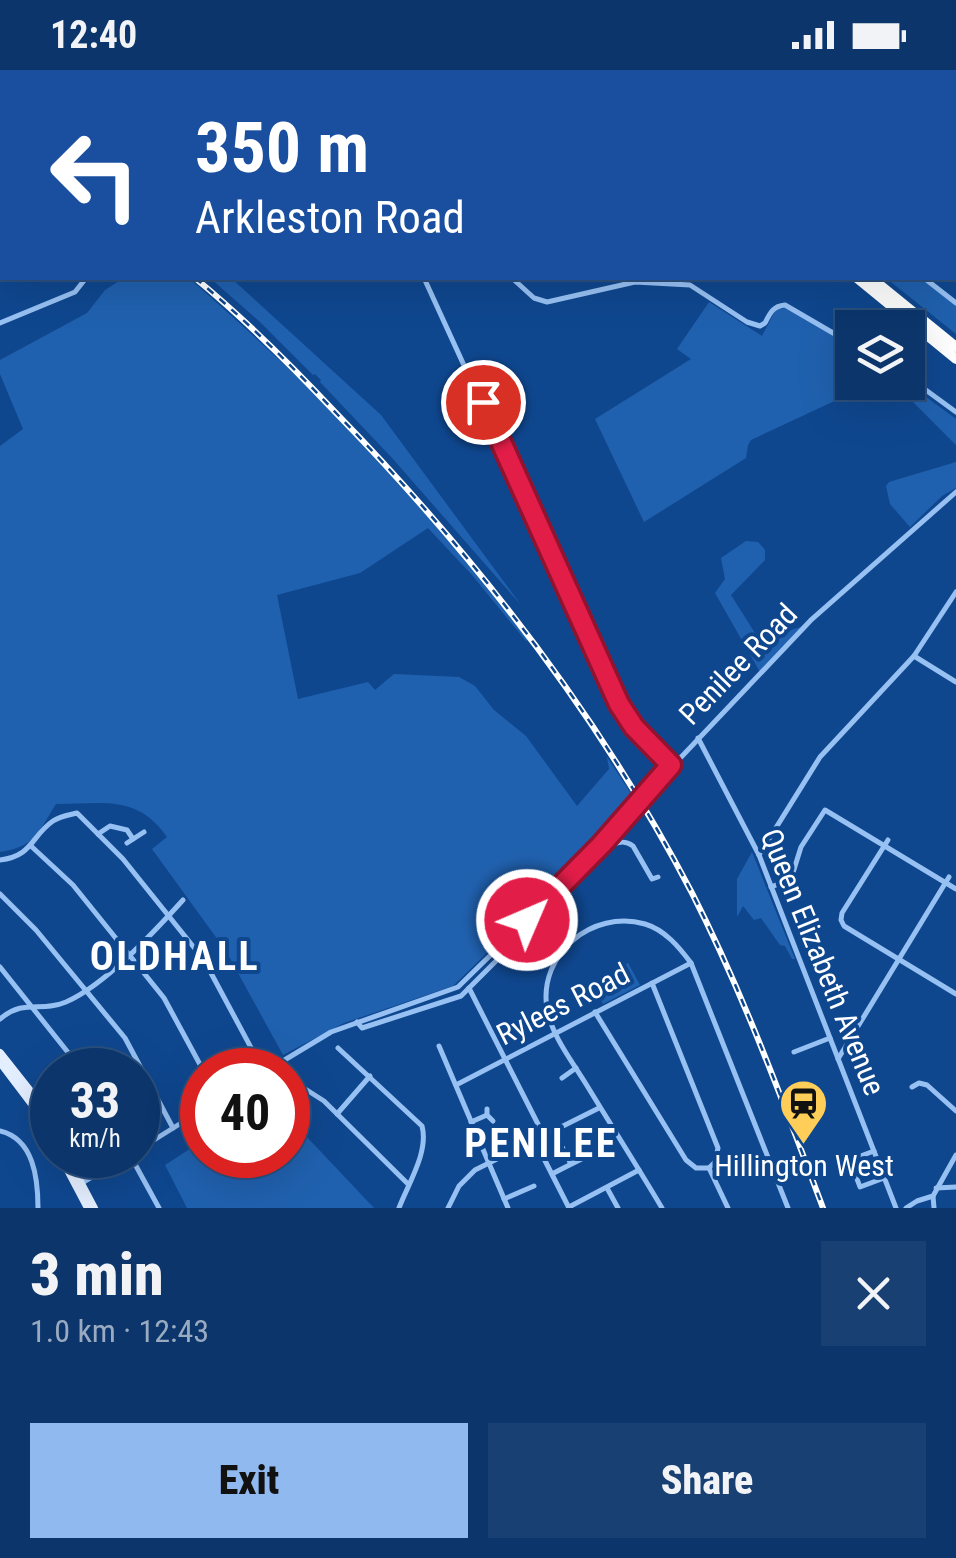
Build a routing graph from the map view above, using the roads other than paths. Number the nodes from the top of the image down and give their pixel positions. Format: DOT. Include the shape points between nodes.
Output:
graph roads {
  1 [pos="84,280"];
  2 [pos="425,280"];
  3 [pos="514,280"];
  4 [pos="859,280"];
  5 [pos="873,280"];
  6 [pos="927,280"];
  7 [pos="956,303"];
  8 [pos="0,323"];
  9 [pos="835,334"];
  10 [pos="956,347"];
  11 [pos="956,359"];
  12 [pos="925,390"];
  13 [pos="956,412"];
  14 [pos="956,492"];
  15 [pos="956,592"];
  16 [pos="914,656"];
  17 [pos="956,682"];
  18 [pos="698,738"];
  19 [pos="671,765"];
  20 [pos="144,832"];
  21 [pos="98,834"];
  22 [pos="886,842"];
  23 [pos="31,846"];
  24 [pos="759,856"];
  25 [pos="0,860"];
  26 [pos="658,877"];
  27 [pos="947,879"];
  28 [pos="771,886"];
  29 [pos="956,889"];
  30 [pos="0,894"];
  31 [pos="183,900"];
  32 [pos="170,915"];
  33 [pos="130,955"];
  34 [pos="900,959"];
  35 [pos="690,963"];
  36 [pos="0,967"];
  37 [pos="652,983"];
  38 [pos="467,984"];
  39 [pos="86,990"];
  40 [pos="956,994"];
  41 [pos="33,1006"];
  42 [pos="595,1012"];
  43 [pos="0,1019"];
  44 [pos="555,1033"];
  45 [pos="830,1038"];
  46 [pos="439,1046"];
  47 [pos="65,1048"];
  48 [pos="191,1048"];
  49 [pos="257,1048"];
  50 [pos="304,1048"];
  51 [pos="338,1048"];
  52 [pos="794,1052"];
  53 [pos="0,1053"];
  54 [pos="505,1059"];
  55 [pos="838,1059"];
  56 [pos="0,1062"];
  57 [pos="576,1068"];
  58 [pos="7,1073"];
  59 [pos="370,1076"];
  60 [pos="560,1078"];
  61 [pos="456,1085"];
  62 [pos="912,1087"];
  63 [pos="310,1092"];
  64 [pos="30,1093"];
  65 [pos="30,1103"];
  66 [pos="599,1108"];
  67 [pos="956,1111"];
  68 [pos="336,1114"];
  69 [pos="489,1115"];
  70 [pos="471,1122"];
  71 [pos="180,1124"];
  72 [pos="174,1128"];
  73 [pos="554,1130"];
  74 [pos="0,1132"];
  75 [pos="543,1134"];
  76 [pos="160,1137"];
  77 [pos="534,1139"];
  78 [pos="599,1150"];
  79 [pos="874,1151"];
  80 [pos="956,1155"];
  81 [pos="488,1162"];
  82 [pos="570,1162"];
  83 [pos="709,1168"];
  84 [pos="639,1170"];
  85 [pos="552,1174"];
  86 [pos="75,1178"];
  87 [pos="91,1178"];
  88 [pos="142,1178"];
  89 [pos="884,1178"];
  90 [pos="408,1184"];
  91 [pos="79,1185"];
  92 [pos="534,1186"];
  93 [pos="956,1186"];
  94 [pos="607,1188"];
  95 [pos="936,1188"];
  96 [pos="933,1196"];
  97 [pos="504,1199"];
  98 [pos="895,1206"];
  99 [pos="569,1207"];
  100 [pos="38,1208"];
  101 [pos="92,1208"];
  102 [pos="158,1208"];
  103 [pos="398,1208"];
  104 [pos="448,1208"];
  105 [pos="508,1208"];
  106 [pos="618,1208"];
  107 [pos="662,1208"];
  108 [pos="728,1208"];
  109 [pos="788,1208"];
  110 [pos="906,1208"];
  111 [pos="934,1208"];
  1 -- 8 [label="street" via="75,292"];
  2 -- 19 [label="street" via="619,704"];
  3 -- 9 [label="street" via="547,302 634,282 690,285 747,322 760,326 772,310 786,306"];
  4 -- 11 [label="highway"];
  5 -- 10 [label="highway"];
  6 -- 7 [label="street"];
  12 -- 13 [label="street"];
  14 -- 18 [label="street, Penilee Road" via="812,619"];
  15 -- 16 [label="street"];
  16 -- 17 [label="street"];
  16 -- 24 [label="street" via="820,757"];
  18 -- 19 [label="street, Penilee Road"];
  18 -- 24 [label="street, Queen Elizabeth Avenue"];
  19 -- 38 [label="street, Penilee Road, bridge"];
  20 -- 21 [label="street" via="130,841 127,830 110,826"];
  21 -- 23 [label="street" via="77,814 65,816 50,822"];
  21 -- 32 [label="street"];
  22 -- 27 [label="street"];
  22 -- 28 [label="street" via="825,810 791,879"];
  22 -- 34 [label="street" via="841,920"];
  23 -- 25 [label="street"];
  23 -- 33 [label="street"];
  24 -- 28 [label="street, Queen Elizabeth Avenue"];
  26 -- 38 [label="street" via="652,879 633,846 612,844"];
  27 -- 29 [label="street"];
  27 -- 34 [label="street"];
  28 -- 45 [label="street, Queen Elizabeth Avenue"];
  30 -- 39 [label="street"];
  31 -- 32 [label="street"];
  32 -- 33 [label="street"];
  32 -- 49 [label="street"];
  33 -- 39 [label="street"];
  33 -- 48 [label="street"];
  34 -- 40 [label="street"];
  34 -- 55 [label="street"];
  35 -- 37 [label="street, Rylees Road"];
  35 -- 44 [label="street" via="675,942 647,924 624,921 584,931 550,973 546,1003"];
  35 -- 109 [label="street"];
  36 -- 41 [label="street"];
  37 -- 42 [label="street, Rylees Road"];
  37 -- 83 [label="street" via="718,1148"];
  38 -- 50 [label="street, Penilee Road" via="331,1032"];
  38 -- 54 [label="street"];
  39 -- 41 [label="street" via="67,1002"];
  39 -- 72 [label="street" via="125,1038"];
  41 -- 43 [label="street"];
  41 -- 47 [label="street"];
  42 -- 44 [label="street, Rylees Road"];
  42 -- 83 [label="street" via="686,1160"];
  44 -- 54 [label="street, Rylees Road"];
  44 -- 57 [label="street"];
  45 -- 52 [label="street"];
  45 -- 55 [label="street, Queen Elizabeth Avenue"];
  46 -- 61 [label="street"];
  51 -- 59 [label="street"];
  53 -- 58 [label="main road"];
  54 -- 61 [label="street, Rylees Road"];
  54 -- 75 [label="street"];
  55 -- 79 [label="street, Queen Elizabeth Avenue"];
  56 -- 58 [label="main road"];
  57 -- 60 [label="street"];
  57 -- 66 [label="street"];
  58 -- 64 [label="main road"];
  58 -- 65 [label="main road"];
  59 -- 68 [label="street"];
  59 -- 90 [label="street" via="422,1126 422,1148"];
  61 -- 70 [label="street"];
  62 -- 67 [label="street" via="926,1085"];
  63 -- 68 [label="street"];
  66 -- 73 [label="street"];
  66 -- 84 [label="street"];
  68 -- 90 [label="street"];
  69 -- 70 [label="street"];
  70 -- 81 [label="street"];
  71 -- 72 [label="street"];
  72 -- 76 [label="street"];
  73 -- 75 [label="street"];
  73 -- 82 [label="street"];
  74 -- 100 [label="street" via="16,1137 30,1157"];
  75 -- 77 [label="street"];
  77 -- 81 [label="street"];
  77 -- 85 [label="street"];
  78 -- 82 [label="street"];
  79 -- 89 [label="street, Queen Elizabeth Avenue"];
  79 -- 89 [label="street" via="850,1160 860,1186"];
  80 -- 95 [label="street"];
  81 -- 97 [label="street"];
  81 -- 104 [label="street" via="466,1178"];
  82 -- 85 [label="street"];
  83 -- 108 [label="street"];
  84 -- 94 [label="street"];
  84 -- 107 [label="street"];
  85 -- 99 [label="street"];
  86 -- 91 [label="main road"];
  87 -- 91 [label="street"];
  88 -- 102 [label="street"];
  89 -- 98 [label="street, Queen Elizabeth Avenue"];
  90 -- 103 [label="street"];
  91 -- 101 [label="main road"];
  92 -- 97 [label="street"];
  93 -- 95 [label="street"];
  94 -- 99 [label="street"];
  94 -- 106 [label="street"];
  95 -- 96 [label="street"];
  96 -- 110 [label="street"];
  96 -- 111 [label="street"];
  97 -- 105 [label="street"];
  98 -- 110 [label="street"];
}
